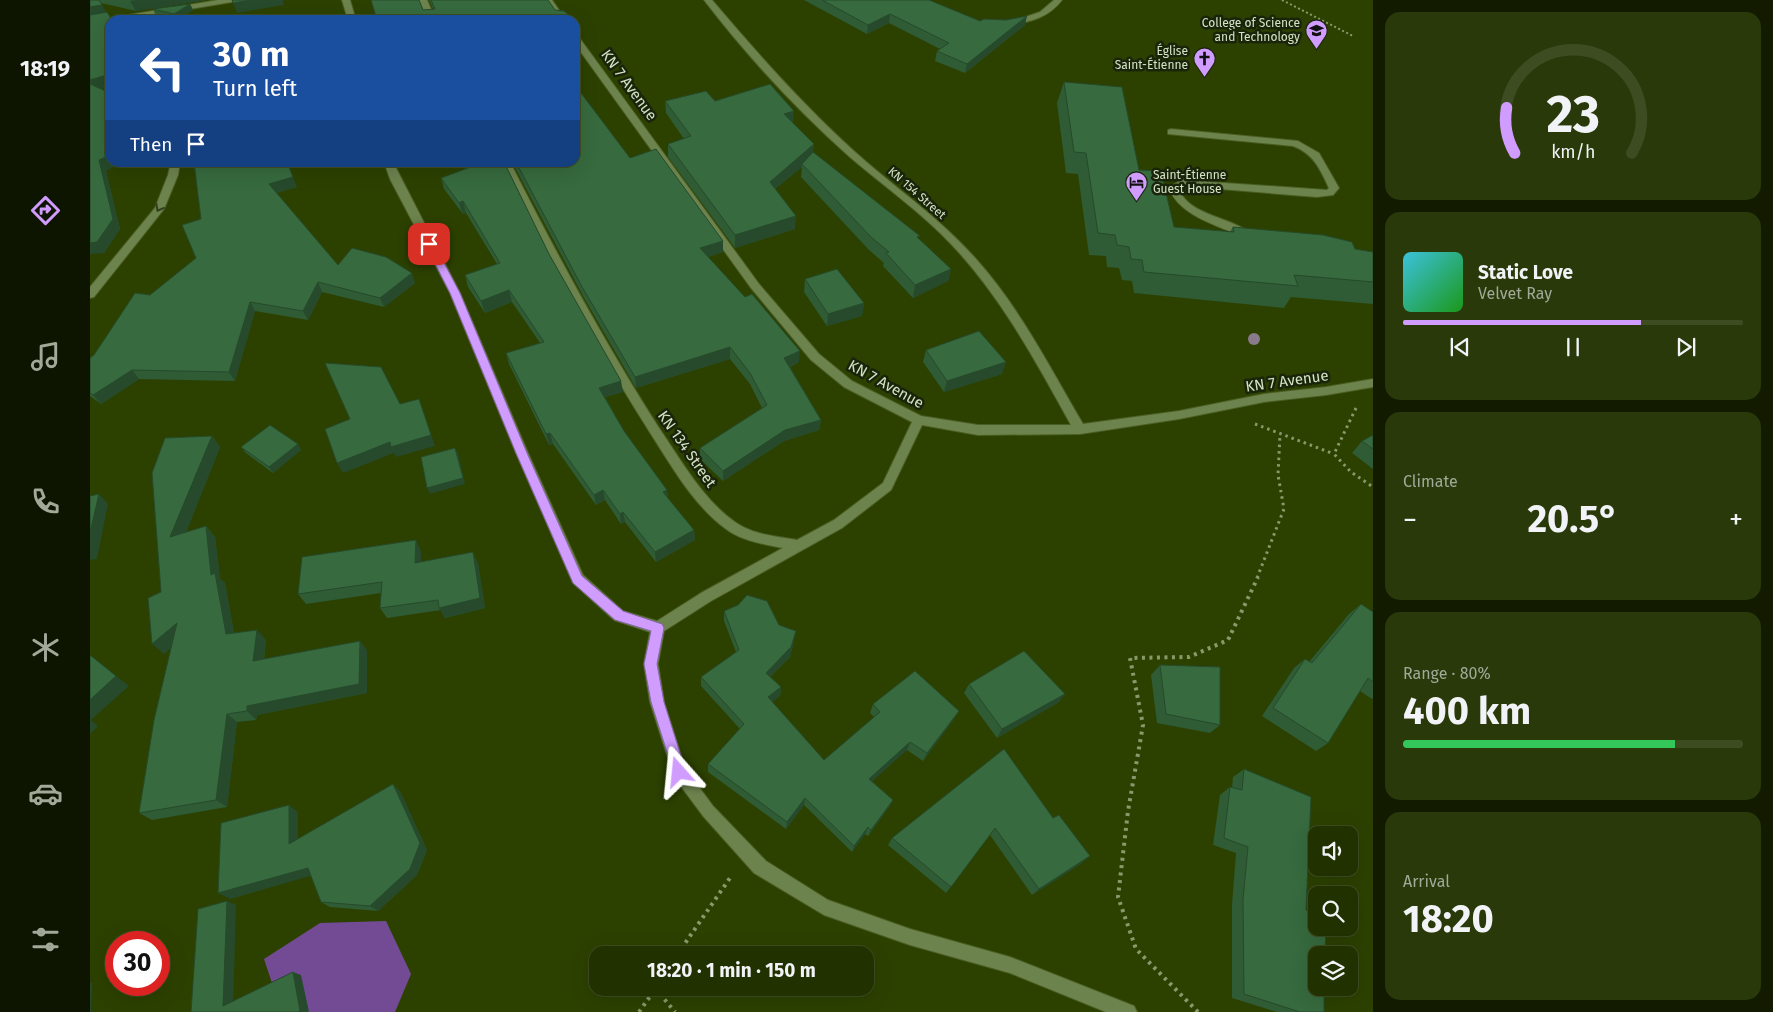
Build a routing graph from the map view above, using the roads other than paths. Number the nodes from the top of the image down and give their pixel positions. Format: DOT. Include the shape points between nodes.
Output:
graph roads {
  1 [pos="232,0"];
  2 [pos="346,0"];
  3 [pos="423,0"];
  4 [pos="548,0"];
  5 [pos="708,0"];
  6 [pos="1058,0"];
  7 [pos="202,3"];
  8 [pos="147,15"];
  9 [pos="350,15"];
  10 [pos="430,15"];
  11 [pos="558,15"];
  12 [pos="105,20"];
  13 [pos="100,21"];
  14 [pos="1004,25"];
  15 [pos="580,45"];
  16 [pos="1171,132"];
  17 [pos="175,167"];
  18 [pos="390,167"];
  19 [pos="507,167"];
  20 [pos="1254,237"];
  21 [pos="90,294"];
  22 [pos="1370,384"];
  23 [pos="919,420"];
  24 [pos="1080,430"];
  25 [pos="798,546"];
  26 [pos="658,628"];
  27 [pos="1126,1010"];
  1 -- 7 [label="street"];
  2 -- 9 [label="street"];
  3 -- 10 [label="street"];
  4 -- 11 [label="street"];
  5 -- 24 [label="street, KN 154 Street" via="794,98 852,154 954,241 1014,316"];
  6 -- 14 [label="street" via="1050,12"];
  7 -- 8 [label="street"];
  12 -- 13 [label="street"];
  15 -- 23 [label="street, KN 7 Avenue" via="755,286 815,357 848,384"];
  16 -- 20 [label="street" via="1295,143 1316,154 1334,188 1330,193 1181,183 1174,188 1177,197 1197,213"];
  17 -- 21 [label="street, one-way" via="159,209"];
  18 -- 26 [label="street" via="455,293 578,579 619,616"];
  19 -- 25 [label="street, KN 134 Street" via="554,260 644,414 712,510 742,533"];
  22 -- 24 [label="street, KN 7 Avenue" via="1264,398"];
  23 -- 24 [label="street, KN 7 Avenue" via="978,430"];
  23 -- 25 [label="street" via="887,486 838,524"];
  25 -- 26 [label="street"];
  26 -- 27 [label="street" via="651,664 657,702 679,772 708,811 760,868 824,907 910,937 1010,965"];
}
